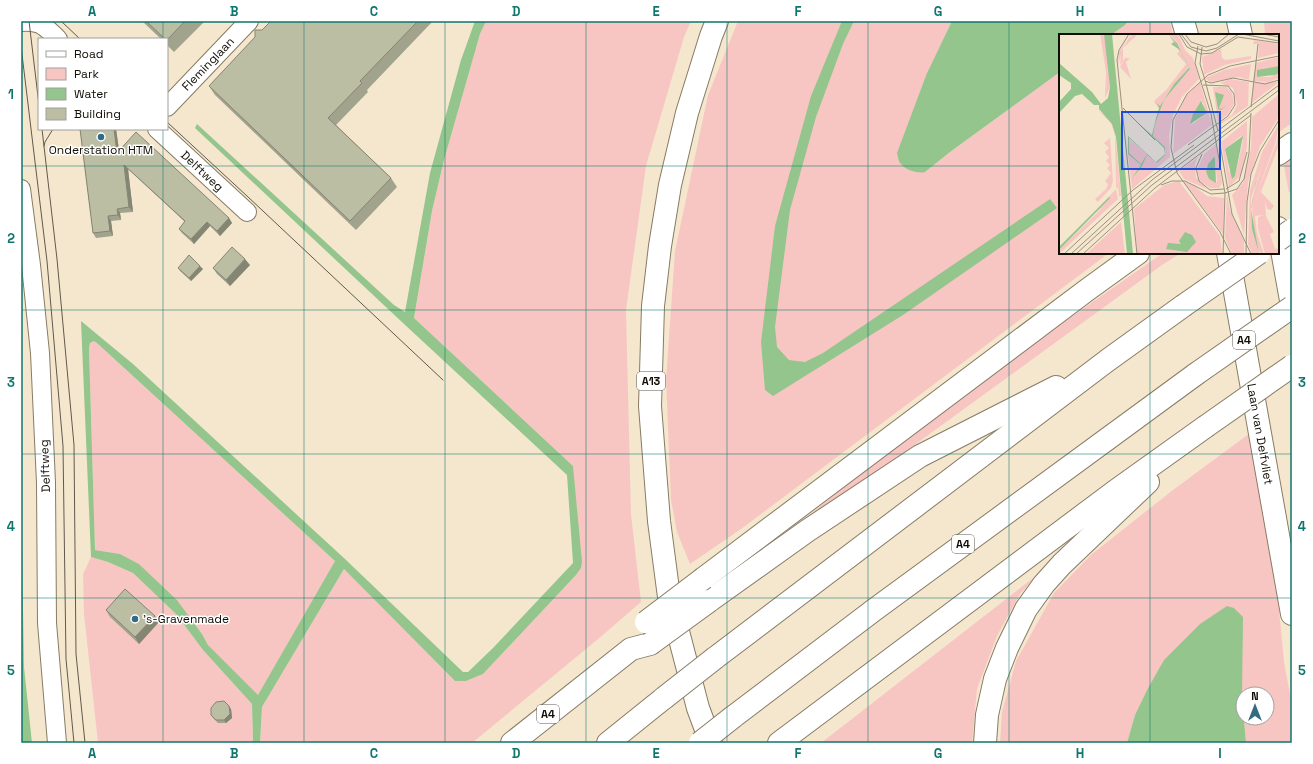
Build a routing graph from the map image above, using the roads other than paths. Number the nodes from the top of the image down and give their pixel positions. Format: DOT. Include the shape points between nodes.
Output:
graph roads {
  1 [pos="249,21"];
  2 [pos="717,21"];
  3 [pos="1184,21"];
  4 [pos="1238,21"];
  5 [pos="21,22"];
  6 [pos="1187,34"];
  7 [pos="1241,34"];
  8 [pos="57,38"];
  9 [pos="168,106"];
  10 [pos="158,130"];
  11 [pos="1292,144"];
  12 [pos="1279,153"];
  13 [pos="21,189"];
  14 [pos="247,212"];
  15 [pos="1292,230"];
  16 [pos="1279,234"];
  17 [pos="1279,239"];
  18 [pos="1137,254"];
  19 [pos="1228,254"];
  20 [pos="1258,254"];
  21 [pos="1292,306"];
  22 [pos="1108,360"];
  23 [pos="1292,366"];
  24 [pos="1205,427"];
  25 [pos="1292,614"];
  26 [pos="640,646"];
  27 [pos="57,743"];
  28 [pos="512,743"];
  29 [pos="608,743"];
  30 [pos="700,743"];
  31 [pos="711,743"];
  32 [pos="779,743"];
  33 [pos="984,743"];
  1 -- 9 [label="street, Fleminglaan"];
  2 -- 31 [label="main road, A13" via="687,113 670,186 653,306 650,406 659,521 670,597 698,708"];
  3 -- 6 [label="main road"];
  4 -- 7 [label="main road"];
  5 -- 8 [label="street" via="40,24"];
  10 -- 14 [label="street, Delftweg"];
  11 -- 12 [label="main road"];
  13 -- 27 [label="street, Delftweg" via="40,353 46,483 47,623"];
  15 -- 17 [label="main road, bridge"];
  16 -- 21 [label="main road"];
  18 -- 26 [label="main road, A4, bridge" via="646,622"];
  19 -- 25 [label="main road, Laan van Delfvliet"];
  20 -- 22 [label="main road, A4, bridge"];
  21 -- 30 [label="main road, A4, bridge" via="880,605"];
  22 -- 26 [label="main road, A4, bridge" via="920,456"];
  22 -- 29 [label="main road, A4, bridge" via="715,658"];
  23 -- 24 [label="main road, bridge"];
  24 -- 32 [label="main road" via="1114,492"];
  24 -- 33 [label="main road" via="1044,584 1026,610 995,679"];
  26 -- 28 [label="main road, A4"];
}
